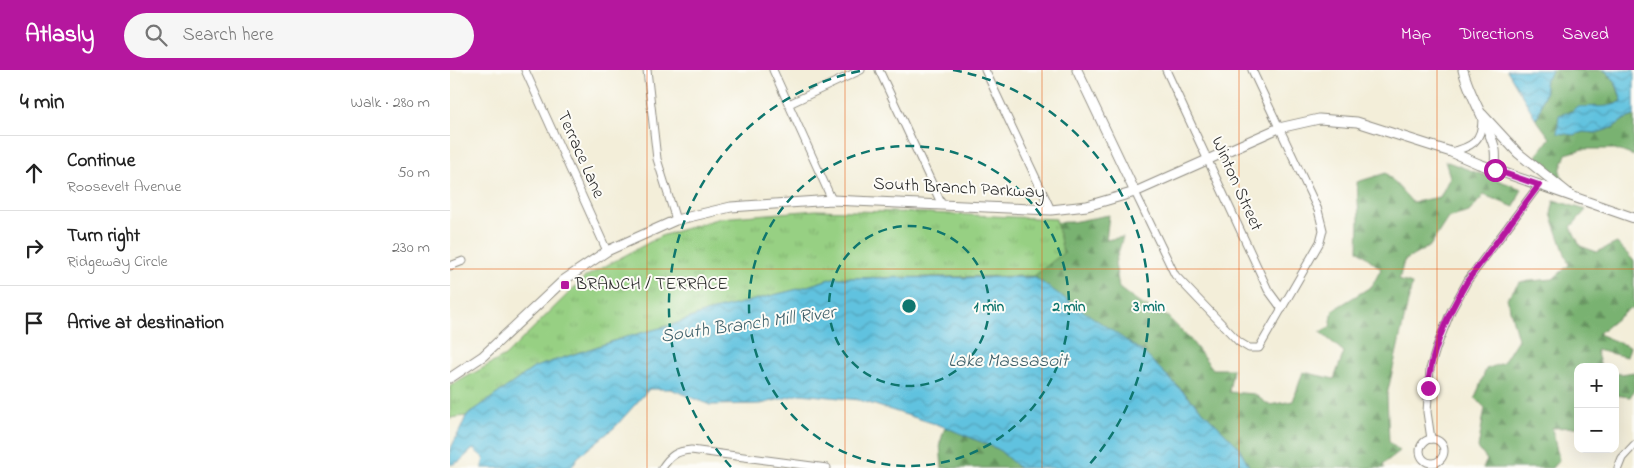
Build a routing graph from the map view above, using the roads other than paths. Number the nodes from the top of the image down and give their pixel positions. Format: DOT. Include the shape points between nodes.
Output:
graph roads {
  1 [pos="526,70"];
  2 [pos="647,70"];
  3 [pos="773,70"];
  4 [pos="861,70"];
  5 [pos="879,70"];
  6 [pos="985,70"];
  7 [pos="1077,70"];
  8 [pos="1166,70"];
  9 [pos="1252,70"];
  10 [pos="1463,70"];
  11 [pos="789,104"];
  12 [pos="1482,114"];
  13 [pos="1279,128"];
  14 [pos="1451,152"];
  15 [pos="1208,159"];
  16 [pos="1495,170"];
  17 [pos="1539,185"];
  18 [pos="1135,192"];
  19 [pos="1578,199"];
  20 [pos="832,200"];
  21 [pos="942,205"];
  22 [pos="1052,210"];
  23 [pos="1634,218"];
  24 [pos="676,220"];
  25 [pos="607,251"];
  26 [pos="463,261"];
  27 [pos="450,266"];
  28 [pos="1282,309"];
  29 [pos="450,378"];
  30 [pos="1431,439"];
  31 [pos="1634,444"];
  32 [pos="662,468"];
  33 [pos="827,468"];
  34 [pos="1618,468"];
  1 -- 25 [label="street, Terrace Lane"];
  2 -- 24 [label="street" via="656,159"];
  3 -- 11 [label="street"];
  4 -- 11 [label="street"];
  5 -- 21 [label="street"];
  6 -- 22 [label="street"];
  7 -- 18 [label="main road"];
  8 -- 15 [label="street, Winton Street"];
  9 -- 13 [label="street"];
  10 -- 12 [label="main road"];
  11 -- 20 [label="street"];
  12 -- 14 [label="street" via="1482,127 1476,140 1466,148"];
  12 -- 16 [label="main road" via="1495,151"];
  12 -- 19 [label="main road" via="1518,154"];
  13 -- 14 [label="main road, South Branch Parkway" via="1319,119 1357,122"];
  13 -- 15 [label="main road, South Branch Parkway"];
  13 -- 28 [label="street" via="1318,210 1322,230 1320,242"];
  14 -- 16 [label="main road, South Branch Parkway"];
  15 -- 18 [label="main road, South Branch Parkway"];
  15 -- 28 [label="street, Winton Street" via="1268,290"];
  16 -- 17 [label="main road, South Branch Parkway"];
  17 -- 19 [label="main road, South Branch Parkway"];
  17 -- 30 [label="street" via="1468,280 1451,311 1430,369 1427,412"];
  18 -- 22 [label="main road, South Branch Parkway" via="1087,206"];
  18 -- 28 [label="street" via="1175,275 1239,342 1249,348 1259,348"];
  19 -- 23 [label="main road, South Branch Parkway"];
  20 -- 21 [label="main road, South Branch Parkway"];
  20 -- 24 [label="main road, South Branch Parkway" via="731,207"];
  21 -- 22 [label="main road, South Branch Parkway"];
  24 -- 25 [label="main road, South Branch Parkway"];
  25 -- 29 [label="main road, South Branch Parkway" via="564,280 483,356"];
  26 -- 27 [label="street"];
  31 -- 34 [label="street"];
  32 -- 33 [label="street" via="673,454 691,450"];
}
